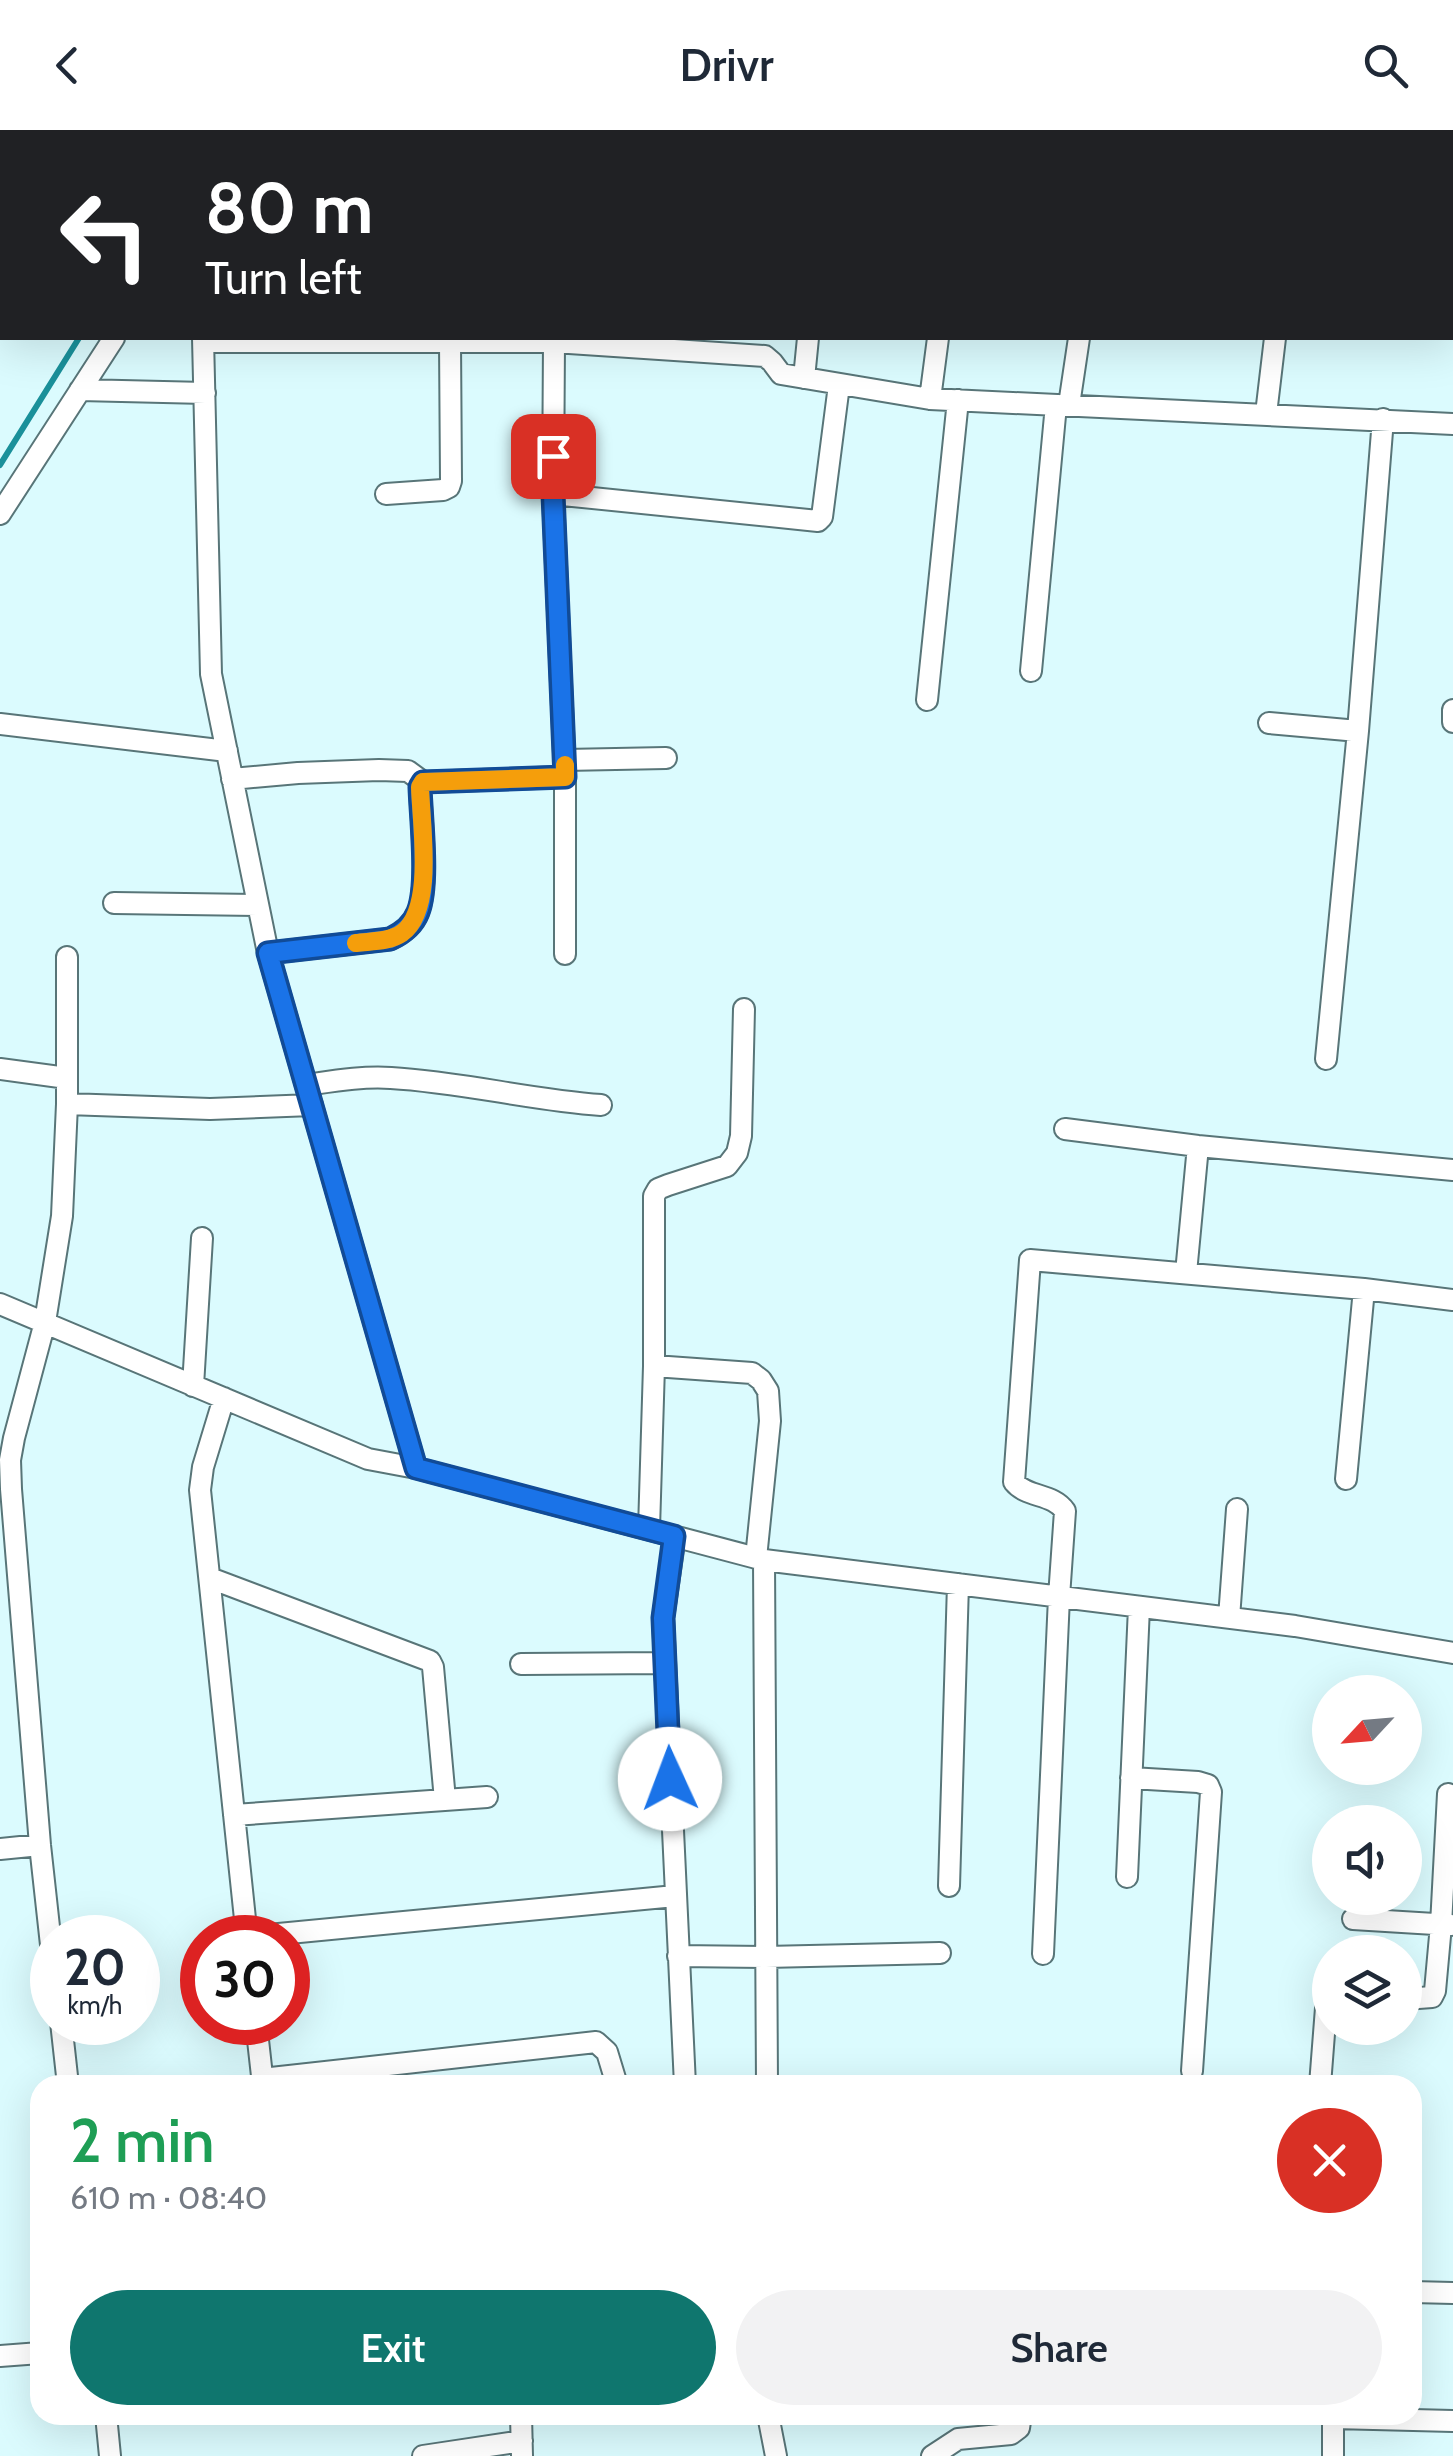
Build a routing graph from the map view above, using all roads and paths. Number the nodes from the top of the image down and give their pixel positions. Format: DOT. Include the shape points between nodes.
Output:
graph roads {
  1 [pos="113,340"];
  2 [pos="204,340"];
  3 [pos="288,340"];
  4 [pos="529,340"];
  5 [pos="808,340"];
  6 [pos="938,340"];
  7 [pos="1078,340"];
  8 [pos="1276,340"];
  9 [pos="450,342"];
  10 [pos="554,342"];
  11 [pos="658,343"];
  12 [pos="724,345"];
  13 [pos="804,378"];
  14 [pos="838,385"];
  15 [pos="80,390"];
  16 [pos="205,392"];
  17 [pos="930,399"];
  18 [pos="958,400"];
  19 [pos="1062,405"];
  20 [pos="1266,414"];
  21 [pos="1383,419"];
  22 [pos="1453,424"];
  23 [pos="386,494"];
  24 [pos="553,494"];
  25 [pos="0,514"];
  26 [pos="1031,670"];
  27 [pos="927,700"];
  28 [pos="1453,710"];
  29 [pos="1453,722"];
  30 [pos="1270,723"];
  31 [pos="0,724"];
  32 [pos="1358,732"];
  33 [pos="227,751"];
  34 [pos="666,758"];
  35 [pos="565,768"];
  36 [pos="232,779"];
  37 [pos="423,782"];
  38 [pos="114,903"];
  39 [pos="258,905"];
  40 [pos="268,953"];
  41 [pos="565,954"];
  42 [pos="67,957"];
  43 [pos="744,1009"];
  44 [pos="1326,1059"];
  45 [pos="0,1069"];
  46 [pos="67,1078"];
  47 [pos="308,1095"];
  48 [pos="67,1104"];
  49 [pos="601,1105"];
  50 [pos="1065,1129"];
  51 [pos="1198,1146"];
  52 [pos="1453,1170"];
  53 [pos="202,1238"];
  54 [pos="1186,1273"];
  55 [pos="1364,1289"];
  56 [pos="1453,1300"];
  57 [pos="0,1304"];
  58 [pos="45,1322"];
  59 [pos="654,1366"];
  60 [pos="194,1386"];
  61 [pos="224,1398"];
  62 [pos="416,1468"];
  63 [pos="1346,1479"];
  64 [pos="1238,1509"];
  65 [pos="650,1529"];
  66 [pos="674,1536"];
  67 [pos="760,1559"];
  68 [pos="210,1578"];
  69 [pos="958,1584"];
  70 [pos="1059,1596"];
  71 [pos="1138,1606"];
  72 [pos="1229,1618"];
  73 [pos="1453,1652"];
  74 [pos="665,1663"];
  75 [pos="522,1664"];
  76 [pos="1131,1778"];
  77 [pos="1448,1794"];
  78 [pos="487,1797"];
  79 [pos="445,1800"];
  80 [pos="234,1816"];
  81 [pos="40,1845"];
  82 [pos="0,1849"];
  83 [pos="1127,1877"];
  84 [pos="949,1886"];
  85 [pos="674,1896"];
  86 [pos="48,1915"];
  87 [pos="245,1915"];
  88 [pos="1353,1920"];
  89 [pos="1447,1925"];
  90 [pos="310,1931"];
  91 [pos="940,1952"];
  92 [pos="1044,1954"];
  93 [pos="678,1956"];
  94 [pos="766,1957"];
  95 [pos="1422,1998"];
  96 [pos="64,2045"];
  97 [pos="258,2045"];
  98 [pos="1323,2045"];
  99 [pos="1192,2071"];
  100 [pos="403,2074"];
  101 [pos="67,2075"];
  102 [pos="261,2075"];
  103 [pos="614,2075"];
  104 [pos="684,2075"];
  105 [pos="767,2075"];
  106 [pos="1321,2075"];
  107 [pos="1422,2292"];
  108 [pos="1453,2293"];
  109 [pos="30,2353"];
  110 [pos="0,2356"];
  111 [pos="1422,2420"];
  112 [pos="1453,2421"];
  113 [pos="107,2425"];
  114 [pos="770,2425"];
  115 [pos="1020,2425"];
  116 [pos="1333,2425"];
  117 [pos="522,2449"];
  118 [pos="467,2453"];
  119 [pos="110,2456"];
  120 [pos="423,2456"];
  121 [pos="776,2456"];
  122 [pos="932,2456"];
  123 [pos="1333,2456"];
  1 -- 15 [label="street"];
  2 -- 3 [label="street"];
  2 -- 16 [label="street"];
  3 -- 9 [label="street"];
  4 -- 9 [label="street"];
  4 -- 10 [label="street"];
  5 -- 13 [label="street"];
  6 -- 17 [label="street"];
  7 -- 19 [label="street"];
  8 -- 20 [label="street"];
  9 -- 23 [label="street" via="452,481 443,490"];
  10 -- 11 [label="street"];
  10 -- 24 [label="street"];
  11 -- 12 [label="street"];
  12 -- 13 [label="street" via="764,356 781,374"];
  13 -- 14 [label="street"];
  14 -- 17 [label="street"];
  14 -- 24 [label="street" via="818,521"];
  15 -- 16 [label="street"];
  15 -- 25 [label="street"];
  16 -- 33 [label="street" via="212,674"];
  17 -- 18 [label="street"];
  18 -- 19 [label="street"];
  18 -- 27 [label="street"];
  19 -- 20 [label="street"];
  19 -- 26 [label="street"];
  20 -- 21 [label="street"];
  21 -- 22 [label="street"];
  21 -- 32 [label="street"];
  24 -- 35 [label="street"];
  28 -- 29 [label="street"];
  30 -- 32 [label="street"];
  31 -- 33 [label="street"];
  32 -- 44 [label="street"];
  33 -- 36 [label="street"];
  34 -- 35 [label="street"];
  35 -- 37 [label="street"];
  35 -- 41 [label="street"];
  36 -- 37 [label="street" via="379,770 408,771"];
  36 -- 39 [label="street"];
  37 -- 40 [label="street" via="424,892 412,924 390,939"];
  38 -- 39 [label="street"];
  39 -- 40 [label="street"];
  40 -- 47 [label="street"];
  42 -- 46 [label="street"];
  43 -- 59 [label="street" via="737,1153 727,1166 654,1196"];
  45 -- 46 [label="street"];
  46 -- 48 [label="street"];
  47 -- 48 [label="street" via="210,1109"];
  47 -- 49 [label="street" via="353,1078 389,1078"];
  47 -- 62 [label="street"];
  48 -- 58 [label="street" via="62,1216"];
  50 -- 51 [label="street"];
  51 -- 52 [label="street"];
  51 -- 54 [label="street"];
  53 -- 60 [label="street"];
  54 -- 55 [label="street"];
  54 -- 70 [label="street" via="1028,1264 1014,1482 1065,1510"];
  55 -- 56 [label="street"];
  55 -- 63 [label="street"];
  57 -- 58 [label="street"];
  58 -- 60 [label="street"];
  58 -- 81 [label="street" via="10,1460"];
  59 -- 65 [label="street"];
  59 -- 67 [label="street" via="752,1373 768,1391"];
  60 -- 61 [label="street"];
  61 -- 62 [label="street" via="368,1459"];
  61 -- 68 [label="street" via="200,1490"];
  62 -- 65 [label="street"];
  64 -- 72 [label="street"];
  65 -- 66 [label="street"];
  66 -- 67 [label="street"];
  66 -- 74 [label="street" via="663,1618"];
  67 -- 69 [label="street"];
  67 -- 94 [label="street"];
  68 -- 79 [label="street" via="430,1661"];
  68 -- 80 [label="street"];
  69 -- 70 [label="street"];
  69 -- 84 [label="street"];
  70 -- 71 [label="street"];
  70 -- 92 [label="street"];
  71 -- 72 [label="street"];
  71 -- 76 [label="street"];
  72 -- 73 [label="street"];
  74 -- 75 [label="street"];
  74 -- 85 [label="street"];
  76 -- 83 [label="street"];
  76 -- 99 [label="street" via="1198,1782 1211,1792"];
  77 -- 89 [label="street"];
  78 -- 79 [label="street"];
  79 -- 80 [label="street"];
  80 -- 87 [label="street"];
  81 -- 82 [label="street"];
  81 -- 86 [label="street"];
  85 -- 90 [label="street"];
  85 -- 93 [label="street"];
  88 -- 89 [label="street"];
  89 -- 95 [label="street" via="1435,1991"];
  91 -- 94 [label="street"];
  93 -- 94 [label="street"];
  93 -- 104 [label="street"];
  94 -- 105 [label="street"];
  96 -- 101 [label="street"];
  97 -- 102 [label="street"];
  98 -- 106 [label="street"];
  100 -- 103 [label="street" via="596,2042"];
  107 -- 108 [label="street"];
  109 -- 110 [label="street"];
  111 -- 112 [label="street"];
  113 -- 119 [label="street"];
  114 -- 121 [label="street"];
  115 -- 122 [label="street" via="1011,2434 958,2440"];
  116 -- 123 [label="street"];
  117 -- 118 [label="street"];
  118 -- 120 [label="street"];
}
